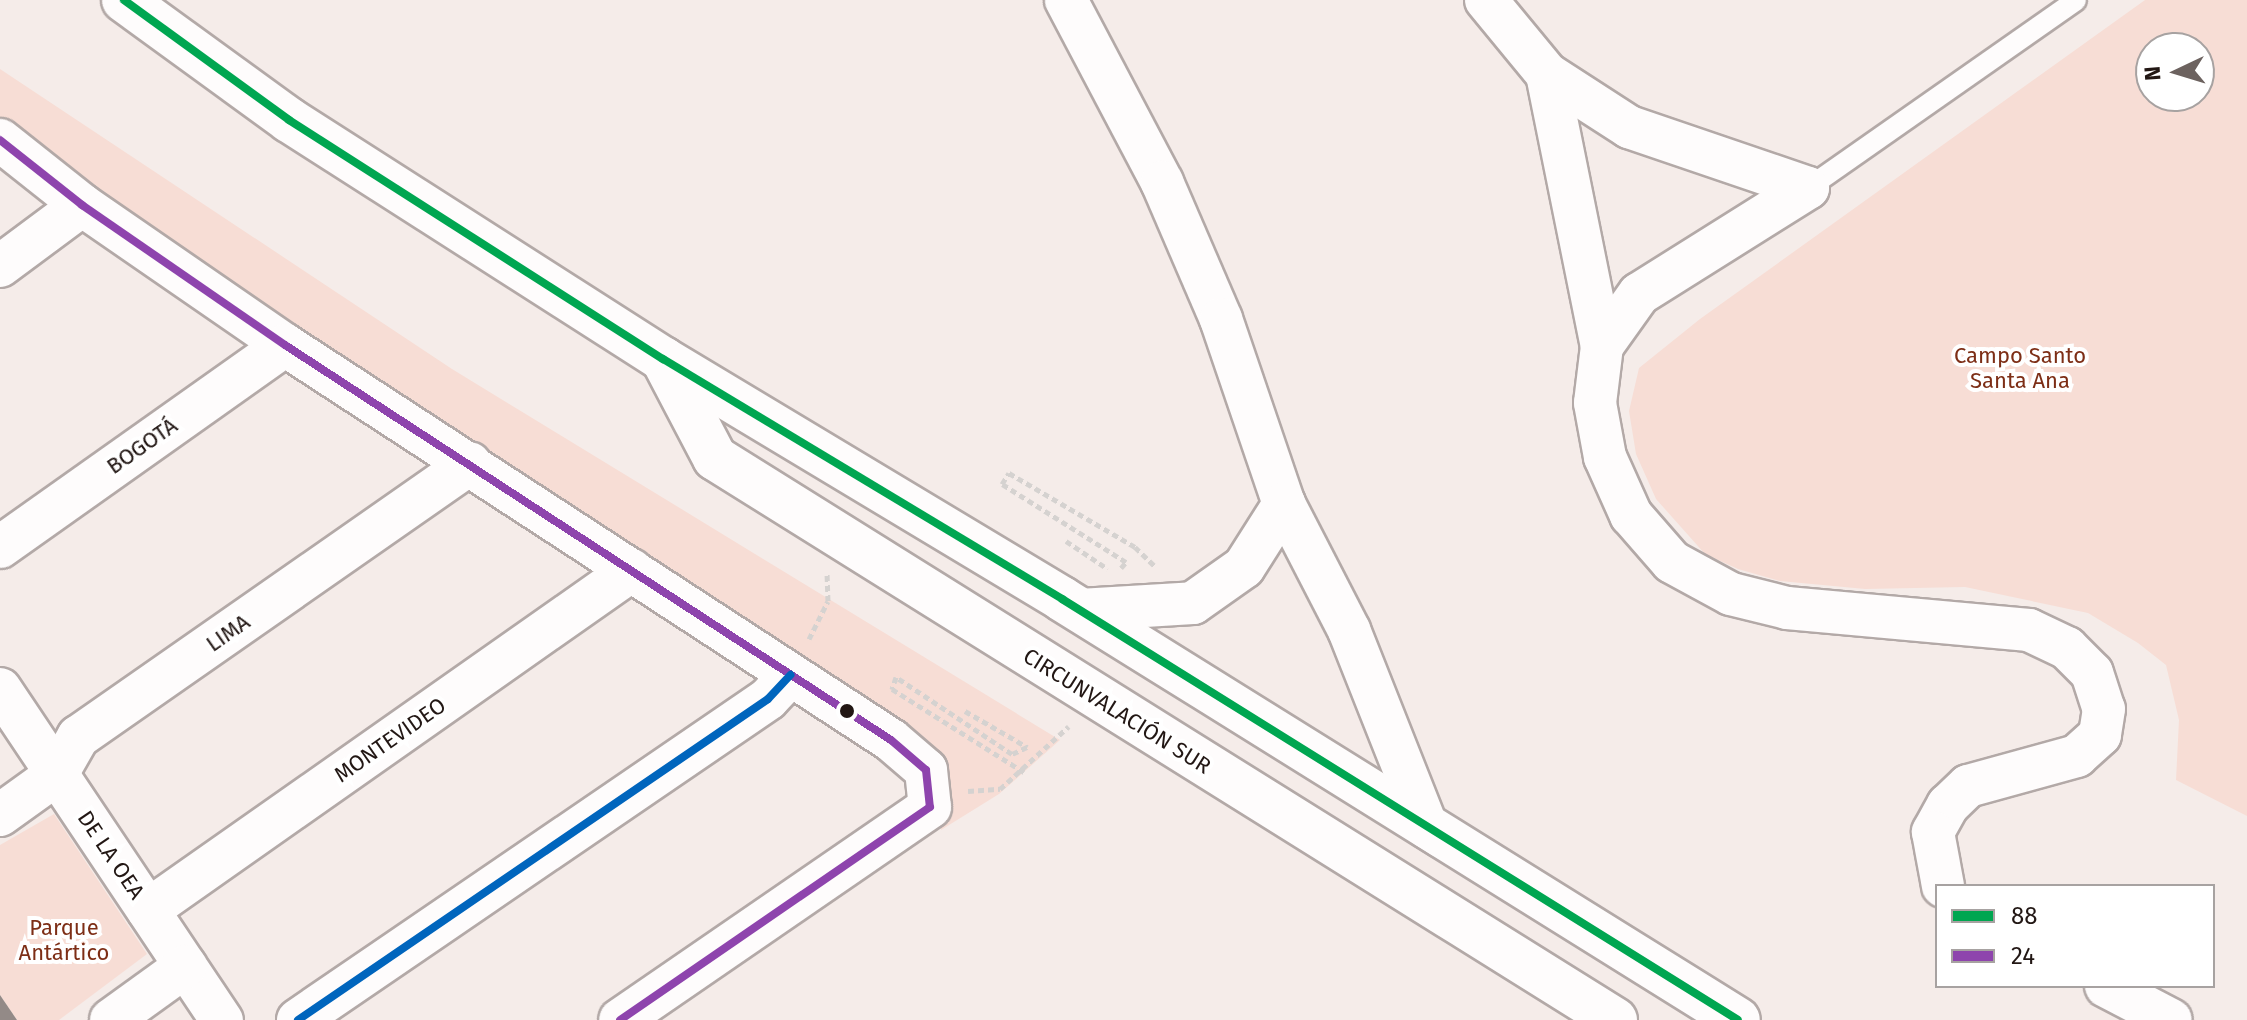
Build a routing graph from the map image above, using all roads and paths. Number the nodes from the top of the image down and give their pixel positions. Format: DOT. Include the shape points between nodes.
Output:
graph roads {
  1 [pos="124,0"];
  2 [pos="1066,0"];
  3 [pos="1486,0"];
  4 [pos="2076,0"];
  5 [pos="1547,74"];
  6 [pos="0,140"];
  7 [pos="1808,188"];
  8 [pos="82,205"];
  9 [pos="0,266"];
  10 [pos="285,345"];
  11 [pos="1602,346"];
  12 [pos="663,359"];
  13 [pos="470,464"];
  14 [pos="1284,504"];
  15 [pos="824,528"];
  16 [pos="1066,541"];
  17 [pos="0,547"];
  18 [pos="632,570"];
  19 [pos="1193,603"];
  20 [pos="1080,610"];
  21 [pos="790,675"];
  22 [pos="0,689"];
  23 [pos="1090,694"];
  24 [pos="965,711"];
  25 [pos="1024,772"];
  26 [pos="57,774"];
  27 [pos="931,795"];
  28 [pos="0,815"];
  29 [pos="1490,868"];
  30 [pos="1943,884"];
  31 [pos="148,910"];
  32 [pos="186,966"];
  33 [pos="2110,988"];
  34 [pos="111,1020"];
  35 [pos="222,1020"];
  36 [pos="298,1020"];
  37 [pos="620,1020"];
  38 [pos="1615,1020"];
  39 [pos="1738,1020"];
  40 [pos="2171,1020"];
  1 -- 12 [label="highway, CIRCUNVALACIÓN SUR" via="289,120"];
  2 -- 14 [label="street" via="1162,182 1221,319"];
  3 -- 5 [label="street"];
  4 -- 7 [label="lane"];
  5 -- 7 [label="street" via="1629,127"];
  5 -- 11 [label="street"];
  6 -- 8 [label="street"];
  7 -- 11 [label="street" via="1639,294"];
  8 -- 9 [label="street"];
  8 -- 10 [label="street"];
  10 -- 13 [label="street"];
  10 -- 17 [label="street, BOGOTÁ"];
  11 -- 30 [label="street" via="1595,403 1605,457 1631,515 1672,562 1731,594 1787,608 2029,630 2067,648 2092,673 2104,709 2100,735 2077,756 1968,786 1948,805 1933,832"];
  12 -- 15 [label="highway, CIRCUNVALACIÓN SUR" via="715,458"];
  12 -- 20 [label="highway, CIRCUNVALACIÓN SUR"];
  13 -- 18 [label="street"];
  13 -- 26 [label="street, LIMA" via="78,737"];
  14 -- 19 [label="street" via="1244,567"];
  14 -- 29 [label="street" via="1349,630 1427,827"];
  15 -- 21 [label="path" via="828,601"];
  15 -- 23 [label="highway, CIRCUNVALACIÓN SUR"];
  16 -- 19 [label="path" via="1116,574 1126,562 1002,484 1009,473 1135,547"];
  18 -- 21 [label="street"];
  18 -- 31 [label="street, MONTEVIDEO"];
  19 -- 20 [label="street"];
  20 -- 29 [label="highway, CIRCUNVALACIÓN SUR"];
  21 -- 27 [label="street" via="891,740 926,770"];
  21 -- 36 [label="street" via="768,699"];
  22 -- 26 [label="street, DE LA OEA"];
  23 -- 25 [label="path" via="1060,740"];
  23 -- 38 [label="highway, CIRCUNVALACIÓN SUR"];
  24 -- 25 [label="path" via="1027,747 1012,754 896,677 892,689"];
  25 -- 27 [label="path" via="1000,789"];
  26 -- 28 [label="street, LIMA"];
  26 -- 31 [label="street, DE LA OEA"];
  27 -- 37 [label="street" via="930,807"];
  29 -- 39 [label="highway, CIRCUNVALACIÓN SUR"];
  31 -- 32 [label="street, DE LA OEA"];
  32 -- 34 [label="street"];
  32 -- 35 [label="street, DE LA OEA"];
  33 -- 40 [label="street"];
}
